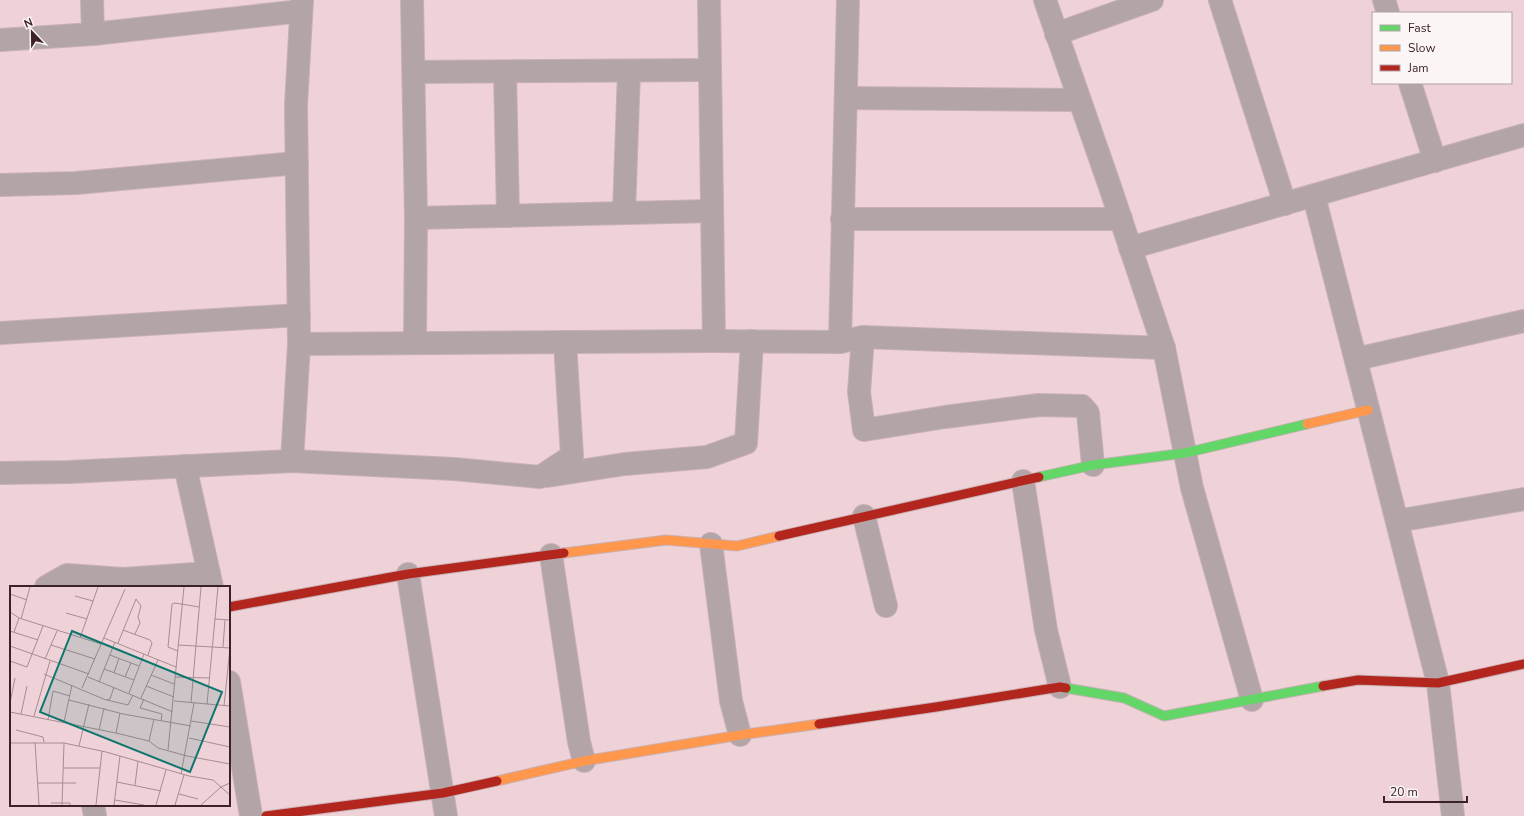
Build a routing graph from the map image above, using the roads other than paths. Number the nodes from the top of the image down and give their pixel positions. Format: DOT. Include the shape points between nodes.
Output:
graph roads {
  1 [pos="92,0"];
  2 [pos="412,0"];
  3 [pos="709,0"];
  4 [pos="848,0"];
  5 [pos="1044,0"];
  6 [pos="1152,0"];
  7 [pos="1220,0"];
  8 [pos="1384,0"];
  9 [pos="301,6"];
  10 [pos="1388,12"];
  11 [pos="93,34"];
  12 [pos="1056,34"];
  13 [pos="0,40"];
  14 [pos="710,70"];
  15 [pos="629,71"];
  16 [pos="414,72"];
  17 [pos="505,72"];
  18 [pos="1410,84"];
  19 [pos="846,98"];
  20 [pos="1079,100"];
  21 [pos="1524,135"];
  22 [pos="1434,161"];
  23 [pos="297,163"];
  24 [pos="0,185"];
  25 [pos="1314,196"];
  26 [pos="1285,204"];
  27 [pos="712,211"];
  28 [pos="624,213"];
  29 [pos="508,216"];
  30 [pos="416,218"];
  31 [pos="842,219"];
  32 [pos="1121,219"];
  33 [pos="1130,248"];
  34 [pos="299,315"];
  35 [pos="1524,321"];
  36 [pos="0,333"];
  37 [pos="863,337"];
  38 [pos="714,341"];
  39 [pos="752,341"];
  40 [pos="565,342"];
  41 [pos="840,342"];
  42 [pos="415,343"];
  43 [pos="299,344"];
  44 [pos="1164,348"];
  45 [pos="1356,359"];
  46 [pos="1368,410"];
  47 [pos="1185,453"];
  48 [pos="292,461"];
  49 [pos="1093,465"];
  50 [pos="186,466"];
  51 [pos="0,473"];
  52 [pos="540,477"];
  53 [pos="1023,481"];
  54 [pos="1524,499"];
  55 [pos="864,516"];
  56 [pos="1397,521"];
  57 [pos="711,544"];
  58 [pos="551,555"];
  59 [pos="408,574"];
  60 [pos="211,580"];
  61 [pos="48,586"];
  62 [pos="886,606"];
  63 [pos="230,607"];
  64 [pos="1524,664"];
  65 [pos="1438,683"];
  66 [pos="1060,687"];
  67 [pos="230,688"];
  68 [pos="1252,700"];
  69 [pos="740,735"];
  70 [pos="584,762"];
  71 [pos="443,792"];
  72 [pos="93,806"];
  73 [pos="95,816"];
  74 [pos="251,816"];
  75 [pos="266,816"];
  76 [pos="446,816"];
  77 [pos="1453,816"];
  1 -- 11 [label="street"];
  2 -- 16 [label="street"];
  3 -- 14 [label="street"];
  4 -- 19 [label="street"];
  5 -- 12 [label="street"];
  6 -- 12 [label="street"];
  7 -- 26 [label="street"];
  8 -- 10 [label="street"];
  9 -- 11 [label="street"];
  9 -- 23 [label="street" via="296,105"];
  11 -- 13 [label="street"];
  12 -- 20 [label="street"];
  14 -- 15 [label="street"];
  14 -- 27 [label="street"];
  15 -- 17 [label="street"];
  15 -- 28 [label="street"];
  16 -- 17 [label="street"];
  16 -- 30 [label="street"];
  17 -- 29 [label="street"];
  18 -- 22 [label="street"];
  19 -- 20 [label="street"];
  19 -- 31 [label="street"];
  20 -- 32 [label="street"];
  21 -- 22 [label="street"];
  22 -- 25 [label="street"];
  23 -- 24 [label="street" via="76,182"];
  23 -- 34 [label="street"];
  25 -- 26 [label="street"];
  25 -- 45 [label="street"];
  26 -- 33 [label="street"];
  27 -- 28 [label="street"];
  27 -- 38 [label="street"];
  28 -- 29 [label="street"];
  29 -- 30 [label="street"];
  30 -- 42 [label="street"];
  31 -- 32 [label="street"];
  31 -- 41 [label="street"];
  32 -- 33 [label="street"];
  33 -- 44 [label="street"];
  34 -- 36 [label="street"];
  34 -- 43 [label="street"];
  35 -- 45 [label="street"];
  37 -- 41 [label="street"];
  37 -- 44 [label="street"];
  37 -- 49 [label="street" via="859,392 864,430 1039,405 1082,406 1088,413"];
  38 -- 39 [label="street"];
  38 -- 40 [label="street"];
  39 -- 41 [label="street"];
  39 -- 52 [label="street" via="746,443 707,457 625,464"];
  40 -- 42 [label="street"];
  40 -- 52 [label="street" via="572,456"];
  42 -- 43 [label="street"];
  43 -- 48 [label="street"];
  44 -- 47 [label="street"];
  45 -- 46 [label="street"];
  46 -- 47 [label="street"];
  46 -- 56 [label="street"];
  47 -- 49 [label="street"];
  47 -- 68 [label="street" via="1192,488"];
  48 -- 50 [label="street"];
  48 -- 52 [label="street" via="454,469"];
  49 -- 53 [label="street"];
  50 -- 51 [label="street"];
  50 -- 60 [label="street"];
  53 -- 55 [label="street"];
  53 -- 66 [label="street" via="1046,630"];
  54 -- 56 [label="street"];
  55 -- 57 [label="street" via="737,546"];
  55 -- 62 [label="street"];
  56 -- 65 [label="street"];
  57 -- 58 [label="street" via="666,540"];
  57 -- 69 [label="street" via="731,701"];
  58 -- 59 [label="street"];
  58 -- 70 [label="street"];
  59 -- 63 [label="street"];
  59 -- 71 [label="street"];
  60 -- 61 [label="street" via="123,579 67,575"];
  64 -- 65 [label="street"];
  65 -- 68 [label="street" via="1358,680"];
  65 -- 77 [label="street"];
  66 -- 68 [label="street" via="1124,698 1164,716"];
  66 -- 69 [label="street"];
  67 -- 74 [label="street"];
  69 -- 70 [label="street"];
  70 -- 71 [label="street"];
  71 -- 75 [label="street"];
  71 -- 76 [label="street"];
  72 -- 73 [label="street"];
}
